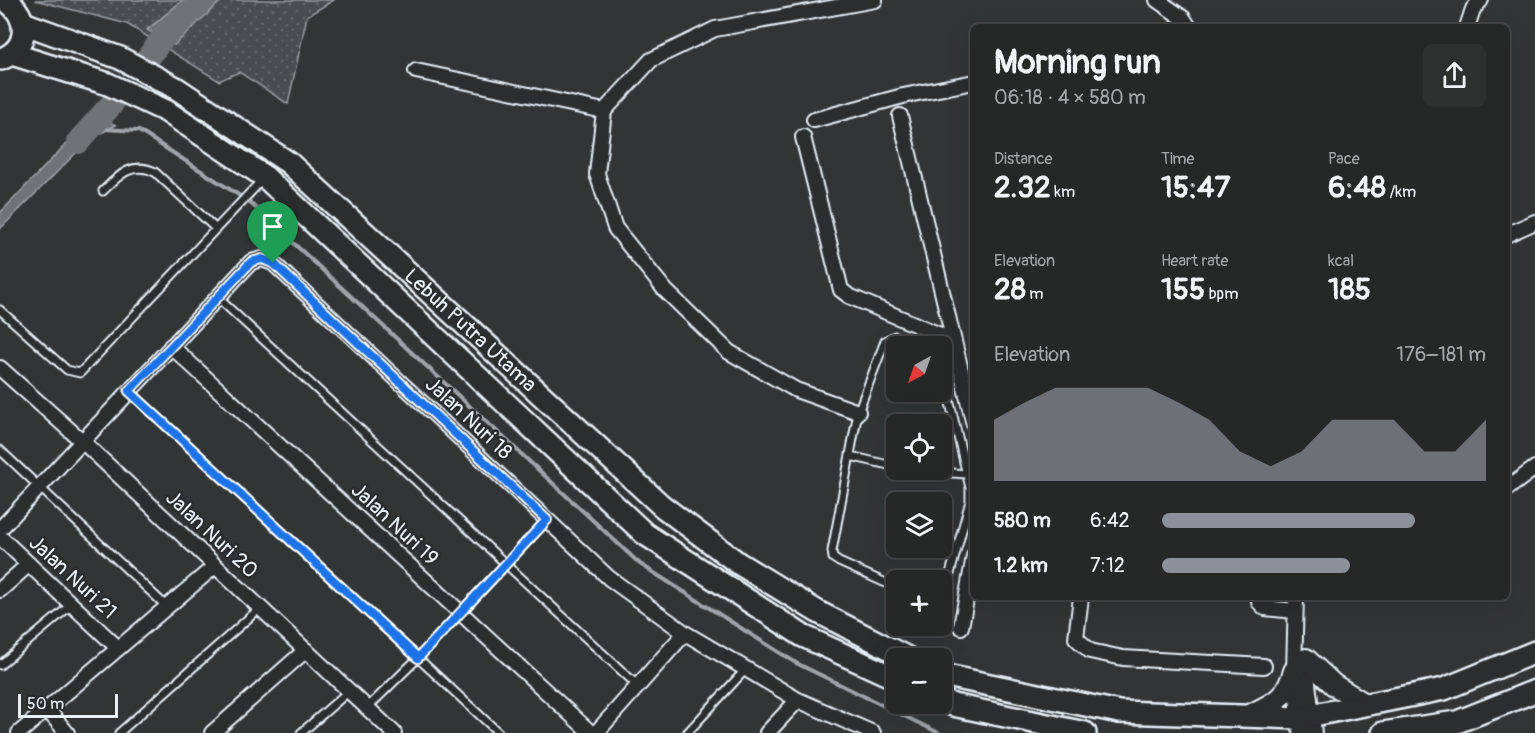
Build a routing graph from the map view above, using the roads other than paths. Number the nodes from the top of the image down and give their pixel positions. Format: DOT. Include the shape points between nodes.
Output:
graph roads {
  1 [pos="5,0"];
  2 [pos="875,0"];
  3 [pos="1157,0"];
  4 [pos="1480,0"];
  5 [pos="23,23"];
  6 [pos="1187,24"];
  7 [pos="1468,24"];
  8 [pos="6,57"];
  9 [pos="416,71"];
  10 [pos="970,83"];
  11 [pos="604,111"];
  12 [pos="900,116"];
  13 [pos="814,120"];
  14 [pos="803,136"];
  15 [pos="265,177"];
  16 [pos="102,190"];
  17 [pos="1535,222"];
  18 [pos="216,229"];
  19 [pos="1510,233"];
  20 [pos="218,297"];
  21 [pos="0,310"];
  22 [pos="886,340"];
  23 [pos="954,341"];
  24 [pos="171,346"];
  25 [pos="0,368"];
  26 [pos="129,391"];
  27 [pos="950,402"];
  28 [pos="970,408"];
  29 [pos="858,412"];
  30 [pos="82,441"];
  31 [pos="0,450"];
  32 [pos="850,456"];
  33 [pos="886,464"];
  34 [pos="1535,468"];
  35 [pos="952,473"];
  36 [pos="967,474"];
  37 [pos="39,487"];
  38 [pos="1510,487"];
  39 [pos="547,520"];
  40 [pos="0,529"];
  41 [pos="0,537"];
  42 [pos="29,564"];
  43 [pos="506,565"];
  44 [pos="215,566"];
  45 [pos="951,570"];
  46 [pos="970,578"];
  47 [pos="886,583"];
  48 [pos="0,590"];
  49 [pos="1081,600"];
  50 [pos="1261,600"];
  51 [pos="1296,600"];
  52 [pos="71,605"];
  53 [pos="166,606"];
  54 [pos="260,608"];
  55 [pos="461,613"];
  56 [pos="1295,618"];
  57 [pos="961,627"];
  58 [pos="685,633"];
  59 [pos="118,648"];
  60 [pos="888,648"];
  61 [pos="306,650"];
  62 [pos="1535,652"];
  63 [pos="418,658"];
  64 [pos="1300,665"];
  65 [pos="0,666"];
  66 [pos="1264,666"];
  67 [pos="746,669"];
  68 [pos="886,674"];
  69 [pos="952,677"];
  70 [pos="638,686"];
  71 [pos="349,691"];
  72 [pos="1535,691"];
  73 [pos="798,700"];
  74 [pos="952,705"];
  75 [pos="1367,705"];
  76 [pos="367,708"];
  77 [pos="47,709"];
  78 [pos="1248,716"];
  79 [pos="1307,725"];
  80 [pos="19,733"];
  81 [pos="67,733"];
  82 [pos="119,733"];
  83 [pos="212,733"];
  84 [pos="301,733"];
  85 [pos="393,733"];
  86 [pos="499,733"];
  87 [pos="591,733"];
  88 [pos="596,733"];
  89 [pos="687,733"];
  90 [pos="767,733"];
  91 [pos="873,733"];
  92 [pos="1085,733"];
  93 [pos="1386,733"];
  1 -- 5 [label="main road" via="20,13"];
  2 -- 11 [label="street" via="715,29 651,60"];
  3 -- 6 [label="street"];
  4 -- 7 [label="street"];
  5 -- 8 [label="main road" via="22,40"];
  5 -- 60 [label="main road, Lebuh Putra Utama" via="120,58 176,88 290,163 662,506 758,575"];
  8 -- 15 [label="main road, Lebuh Putra Utama" via="108,84 166,111"];
  9 -- 11 [label="street"];
  10 -- 13 [label="street"];
  11 -- 29 [label="street" via="597,174 615,228 665,290 729,352 796,390"];
  12 -- 23 [label="street"];
  14 -- 23 [label="street" via="841,290"];
  15 -- 18 [label="lane"];
  15 -- 68 [label="main road, Lebuh Putra Utama" via="645,534 804,636"];
  16 -- 18 [label="lane" via="130,169 148,169"];
  17 -- 19 [label="street"];
  18 -- 21 [label="lane" via="80,373 67,370"];
  20 -- 24 [label="street, Jalan Nuri 18"];
  20 -- 39 [label="street, Jalan Nuri 18" via="251,262 262,259 273,263"];
  20 -- 43 [label="lane"];
  22 -- 29 [label="lane"];
  23 -- 28 [label="street"];
  24 -- 26 [label="street, Jalan Nuri 18"];
  24 -- 55 [label="street, Jalan Nuri 19"];
  25 -- 30 [label="street, Jalan Nuri 20"];
  26 -- 30 [label="street, Jalan Nuri 18"];
  26 -- 63 [label="lane"];
  27 -- 36 [label="lane"];
  29 -- 32 [label="lane"];
  30 -- 37 [label="street, Jalan Nuri 18"];
  30 -- 44 [label="street, Jalan Nuri 20"];
  31 -- 37 [label="lane"];
  32 -- 33 [label="lane"];
  32 -- 47 [label="lane" via="833,558"];
  34 -- 38 [label="street"];
  35 -- 36 [label="lane"];
  36 -- 45 [label="lane" via="970,501"];
  37 -- 40 [label="street, Jalan Nuri 18"];
  37 -- 53 [label="lane"];
  39 -- 43 [label="lane"];
  39 -- 58 [label="street, Jalan Nuri 18" via="609,578"];
  41 -- 42 [label="street, Jalan Nuri 21"];
  42 -- 48 [label="street"];
  42 -- 52 [label="street, Jalan Nuri 21"];
  43 -- 55 [label="lane"];
  43 -- 70 [label="lane"];
  44 -- 53 [label="street"];
  44 -- 54 [label="street, Jalan Nuri 20"];
  46 -- 57 [label="street"];
  49 -- 66 [label="street" via="1076,638 1090,651 1123,658"];
  50 -- 56 [label="street" via="1265,608"];
  51 -- 56 [label="street"];
  52 -- 59 [label="street, Jalan Nuri 21"];
  52 -- 65 [label="lane"];
  53 -- 59 [label="street"];
  54 -- 61 [label="street, Jalan Nuri 20"];
  54 -- 82 [label="lane"];
  55 -- 63 [label="lane"];
  55 -- 87 [label="street, Jalan Nuri 19"];
  56 -- 64 [label="street"];
  58 -- 67 [label="street, Jalan Nuri 18"];
  58 -- 70 [label="street"];
  59 -- 77 [label="street"];
  61 -- 71 [label="street, Jalan Nuri 20"];
  61 -- 83 [label="street"];
  62 -- 75 [label="main road" via="1444,689"];
  63 -- 76 [label="lane"];
  63 -- 86 [label="lane"];
  64 -- 75 [label="main road"];
  64 -- 78 [label="main road" via="1283,697"];
  64 -- 79 [label="street"];
  67 -- 73 [label="street, Jalan Nuri 18"];
  67 -- 89 [label="lane"];
  69 -- 78 [label="main road" via="1119,712"];
  70 -- 88 [label="street"];
  71 -- 76 [label="street, Jalan Nuri 20"];
  71 -- 84 [label="lane"];
  72 -- 93 [label="main road" via="1457,722"];
  73 -- 90 [label="street"];
  73 -- 91 [label="street, Jalan Nuri 18"];
  74 -- 92 [label="main road"];
  75 -- 79 [label="main road"];
  76 -- 85 [label="street, Jalan Nuri 20"];
  77 -- 80 [label="street"];
  77 -- 81 [label="street"];
  78 -- 79 [label="main road"];
}
